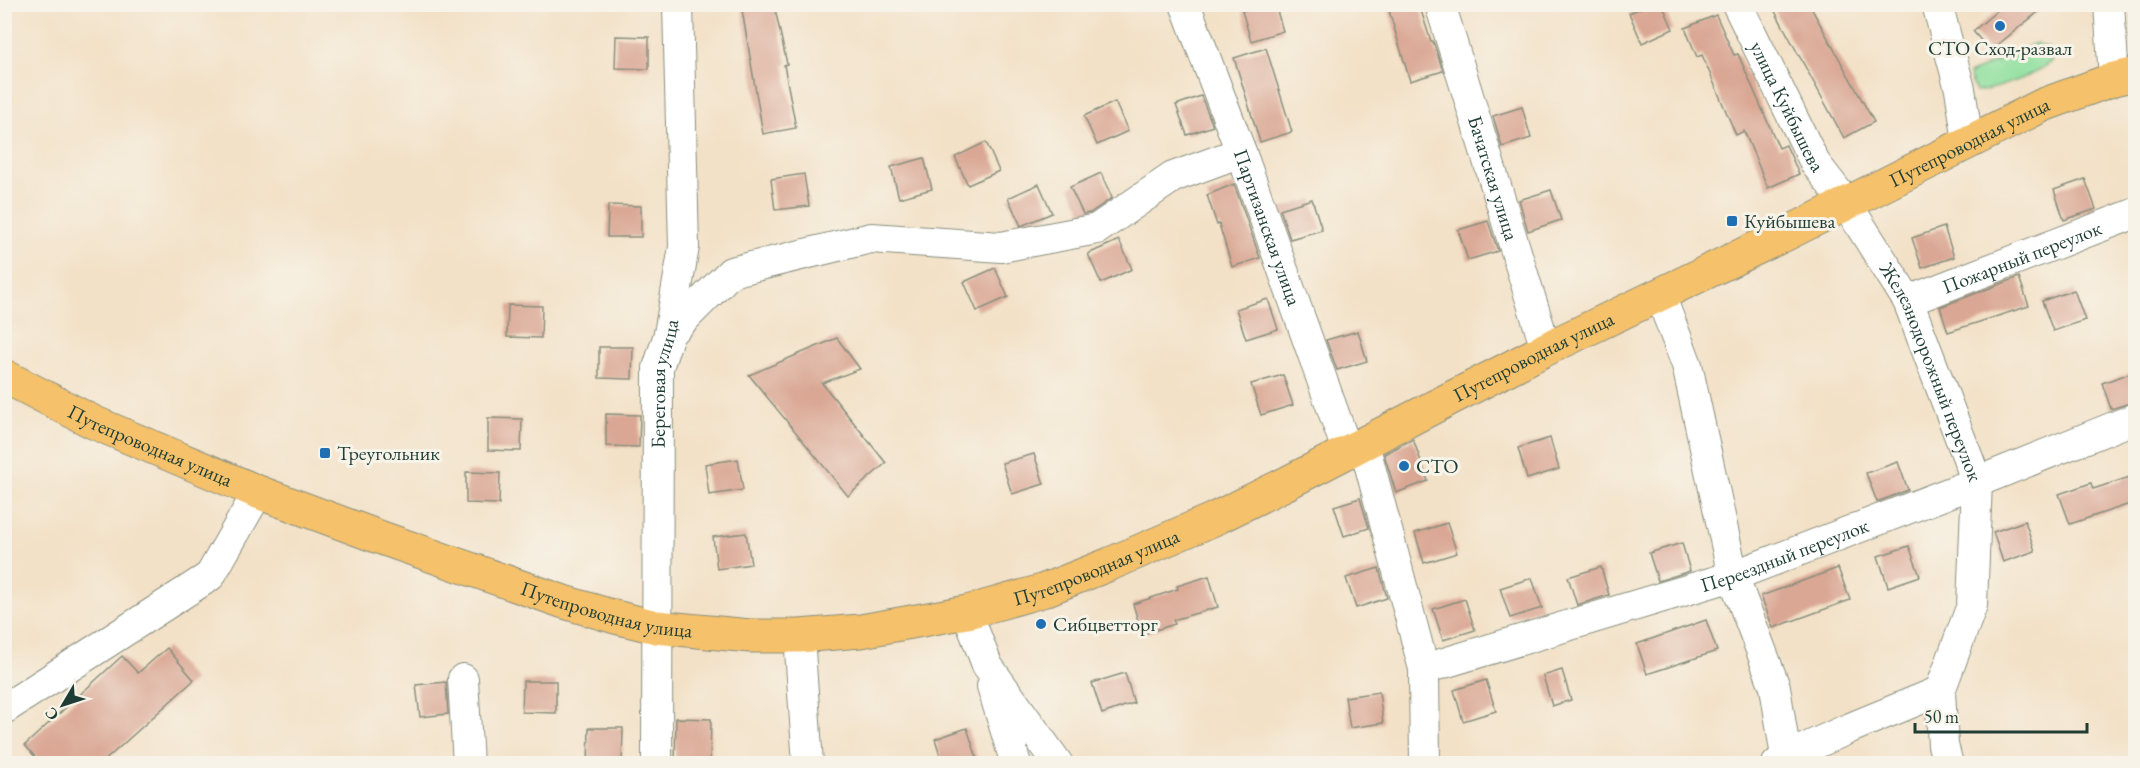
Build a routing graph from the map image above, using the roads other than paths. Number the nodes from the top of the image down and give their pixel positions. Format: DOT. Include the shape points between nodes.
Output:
graph roads {
  1 [pos="678,4"];
  2 [pos="1185,4"];
  3 [pos="1440,4"];
  4 [pos="1737,4"];
  5 [pos="1937,4"];
  6 [pos="2109,4"];
  7 [pos="2125,77"];
  8 [pos="1968,142"];
  9 [pos="1241,152"];
  10 [pos="1846,203"];
  11 [pos="2136,213"];
  12 [pos="1660,295"];
  13 [pos="1908,301"];
  14 [pos="669,334"];
  15 [pos="1546,350"];
  16 [pos="4,376"];
  17 [pos="2136,418"];
  18 [pos="1356,448"];
  19 [pos="1977,482"];
  20 [pos="258,492"];
  21 [pos="1733,576"];
  22 [pos="970,618"];
  23 [pos="656,627"];
  24 [pos="799,636"];
  25 [pos="1424,669"];
  26 [pos="463,679"];
  27 [pos="1940,691"];
  28 [pos="4,709"];
  29 [pos="1781,760"];
  30 [pos="468,764"];
  31 [pos="657,764"];
  32 [pos="808,764"];
  33 [pos="1016,764"];
  34 [pos="1059,764"];
  35 [pos="1425,764"];
  36 [pos="1948,764"];
  1 -- 14 [label="street, Береговая улица" via="684,247"];
  2 -- 9 [label="street, Партизанская улица"];
  3 -- 15 [label="street, Бачатская улица"];
  4 -- 10 [label="street, улица Куйбышева" via="1815,163"];
  5 -- 8 [label="street" via="1960,89"];
  6 -- 7 [label="street"];
  7 -- 8 [label="main road, Путепроводная улица" via="2043,105"];
  8 -- 10 [label="main road, Путепроводная улица"];
  9 -- 14 [label="street" via="1173,177 1097,229 1001,247 872,238 731,272"];
  9 -- 18 [label="street, Партизанская улица"];
  10 -- 12 [label="main road, Путепроводная улица"];
  10 -- 13 [label="street, Железнодорожный переулок"];
  11 -- 13 [label="street, Пожарный переулок"];
  12 -- 15 [label="main road, Путепроводная улица"];
  12 -- 21 [label="street" via="1687,364"];
  13 -- 19 [label="street, Железнодорожный переулок"];
  14 -- 23 [label="street, Береговая улица" via="658,368"];
  15 -- 18 [label="main road, Путепроводная улица"];
  16 -- 20 [label="main road, Путепроводная улица" via="93,422"];
  17 -- 19 [label="street, Переездный переулок"];
  18 -- 22 [label="main road, Путепроводная улица" via="1214,519"];
  18 -- 25 [label="street, Партизанская улица"];
  19 -- 21 [label="street, Переездный переулок"];
  19 -- 27 [label="street, Железнодорожный переулок" via="1972,604"];
  20 -- 23 [label="main road, Путепроводная улица" via="564,602"];
  20 -- 28 [label="street" via="210,576"];
  21 -- 25 [label="street, Переездный переулок"];
  21 -- 29 [label="street" via="1775,687"];
  22 -- 24 [label="main road, Путепроводная улица"];
  22 -- 33 [label="street"];
  22 -- 34 [label="street" via="987,665"];
  23 -- 24 [label="main road, Путепроводная улица" via="750,636"];
  23 -- 31 [label="street, Береговая улица"];
  24 -- 32 [label="street"];
  25 -- 35 [label="street, Партизанская улица"];
  26 -- 30 [label="street"];
  27 -- 29 [label="street"];
  27 -- 36 [label="street, Железнодорожный переулок"];
}
